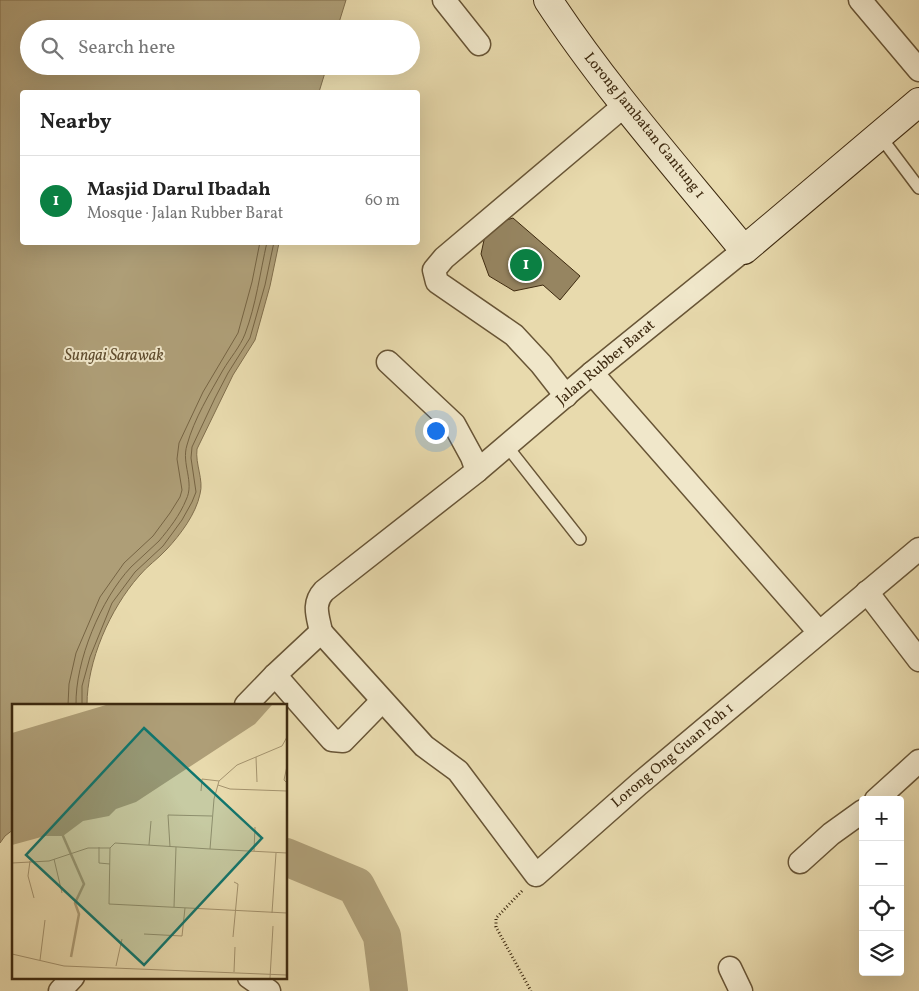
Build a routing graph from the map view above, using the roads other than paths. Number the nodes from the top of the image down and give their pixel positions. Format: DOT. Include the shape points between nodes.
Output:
graph roads {
  1 [pos="444,0"];
  2 [pos="548,0"];
  3 [pos="860,0"];
  4 [pos="479,44"];
  5 [pos="919,70"];
  6 [pos="919,102"];
  7 [pos="625,105"];
  8 [pos="880,136"];
  9 [pos="919,188"];
  10 [pos="744,250"];
  11 [pos="388,362"];
  12 [pos="592,372"];
  13 [pos="566,396"];
  14 [pos="506,445"];
  15 [pos="476,471"];
  16 [pos="580,539"];
  17 [pos="919,549"];
  18 [pos="867,592"];
  19 [pos="321,632"];
  20 [pos="820,632"];
  21 [pos="919,660"];
  22 [pos="275,675"];
  23 [pos="382,701"];
  24 [pos="247,704"];
  25 [pos="919,761"];
  26 [pos="880,796"];
  27 [pos="859,814"];
  28 [pos="800,862"];
  29 [pos="730,968"];
  30 [pos="72,978"];
  31 [pos="250,978"];
  32 [pos="60,991"];
  33 [pos="269,991"];
  34 [pos="741,991"];
  1 -- 4 [label="street"];
  2 -- 7 [label="main road, Lorong Jambatan Gantung 1"];
  3 -- 5 [label="street"];
  6 -- 8 [label="main road, Jalan Rubber Barat"];
  7 -- 10 [label="main road, Lorong Jambatan Gantung 1"];
  7 -- 13 [label="street" via="451,252 434,270 437,282 526,346"];
  8 -- 9 [label="lane"];
  8 -- 10 [label="main road, Jalan Rubber Barat"];
  10 -- 12 [label="street, Jalan Rubber Barat"];
  11 -- 15 [label="street" via="454,424"];
  12 -- 13 [label="street, Jalan Rubber Barat"];
  12 -- 20 [label="street"];
  13 -- 14 [label="street, Jalan Rubber Barat"];
  14 -- 15 [label="street, Jalan Rubber Barat"];
  14 -- 16 [label="lane"];
  15 -- 19 [label="street, Jalan Rubber Barat" via="317,598"];
  17 -- 18 [label="street, Lorong Ong Guan Poh 1"];
  18 -- 20 [label="street, Lorong Ong Guan Poh 1"];
  18 -- 21 [label="street"];
  19 -- 22 [label="street"];
  19 -- 23 [label="street"];
  20 -- 23 [label="street, Lorong Ong Guan Poh 1" via="536,875 458,772 424,746"];
  22 -- 23 [label="street" via="332,740 343,741"];
  22 -- 24 [label="street"];
  25 -- 26 [label="street"];
  27 -- 28 [label="street"];
  29 -- 34 [label="street"];
  30 -- 32 [label="street"];
  31 -- 33 [label="street"];
}
